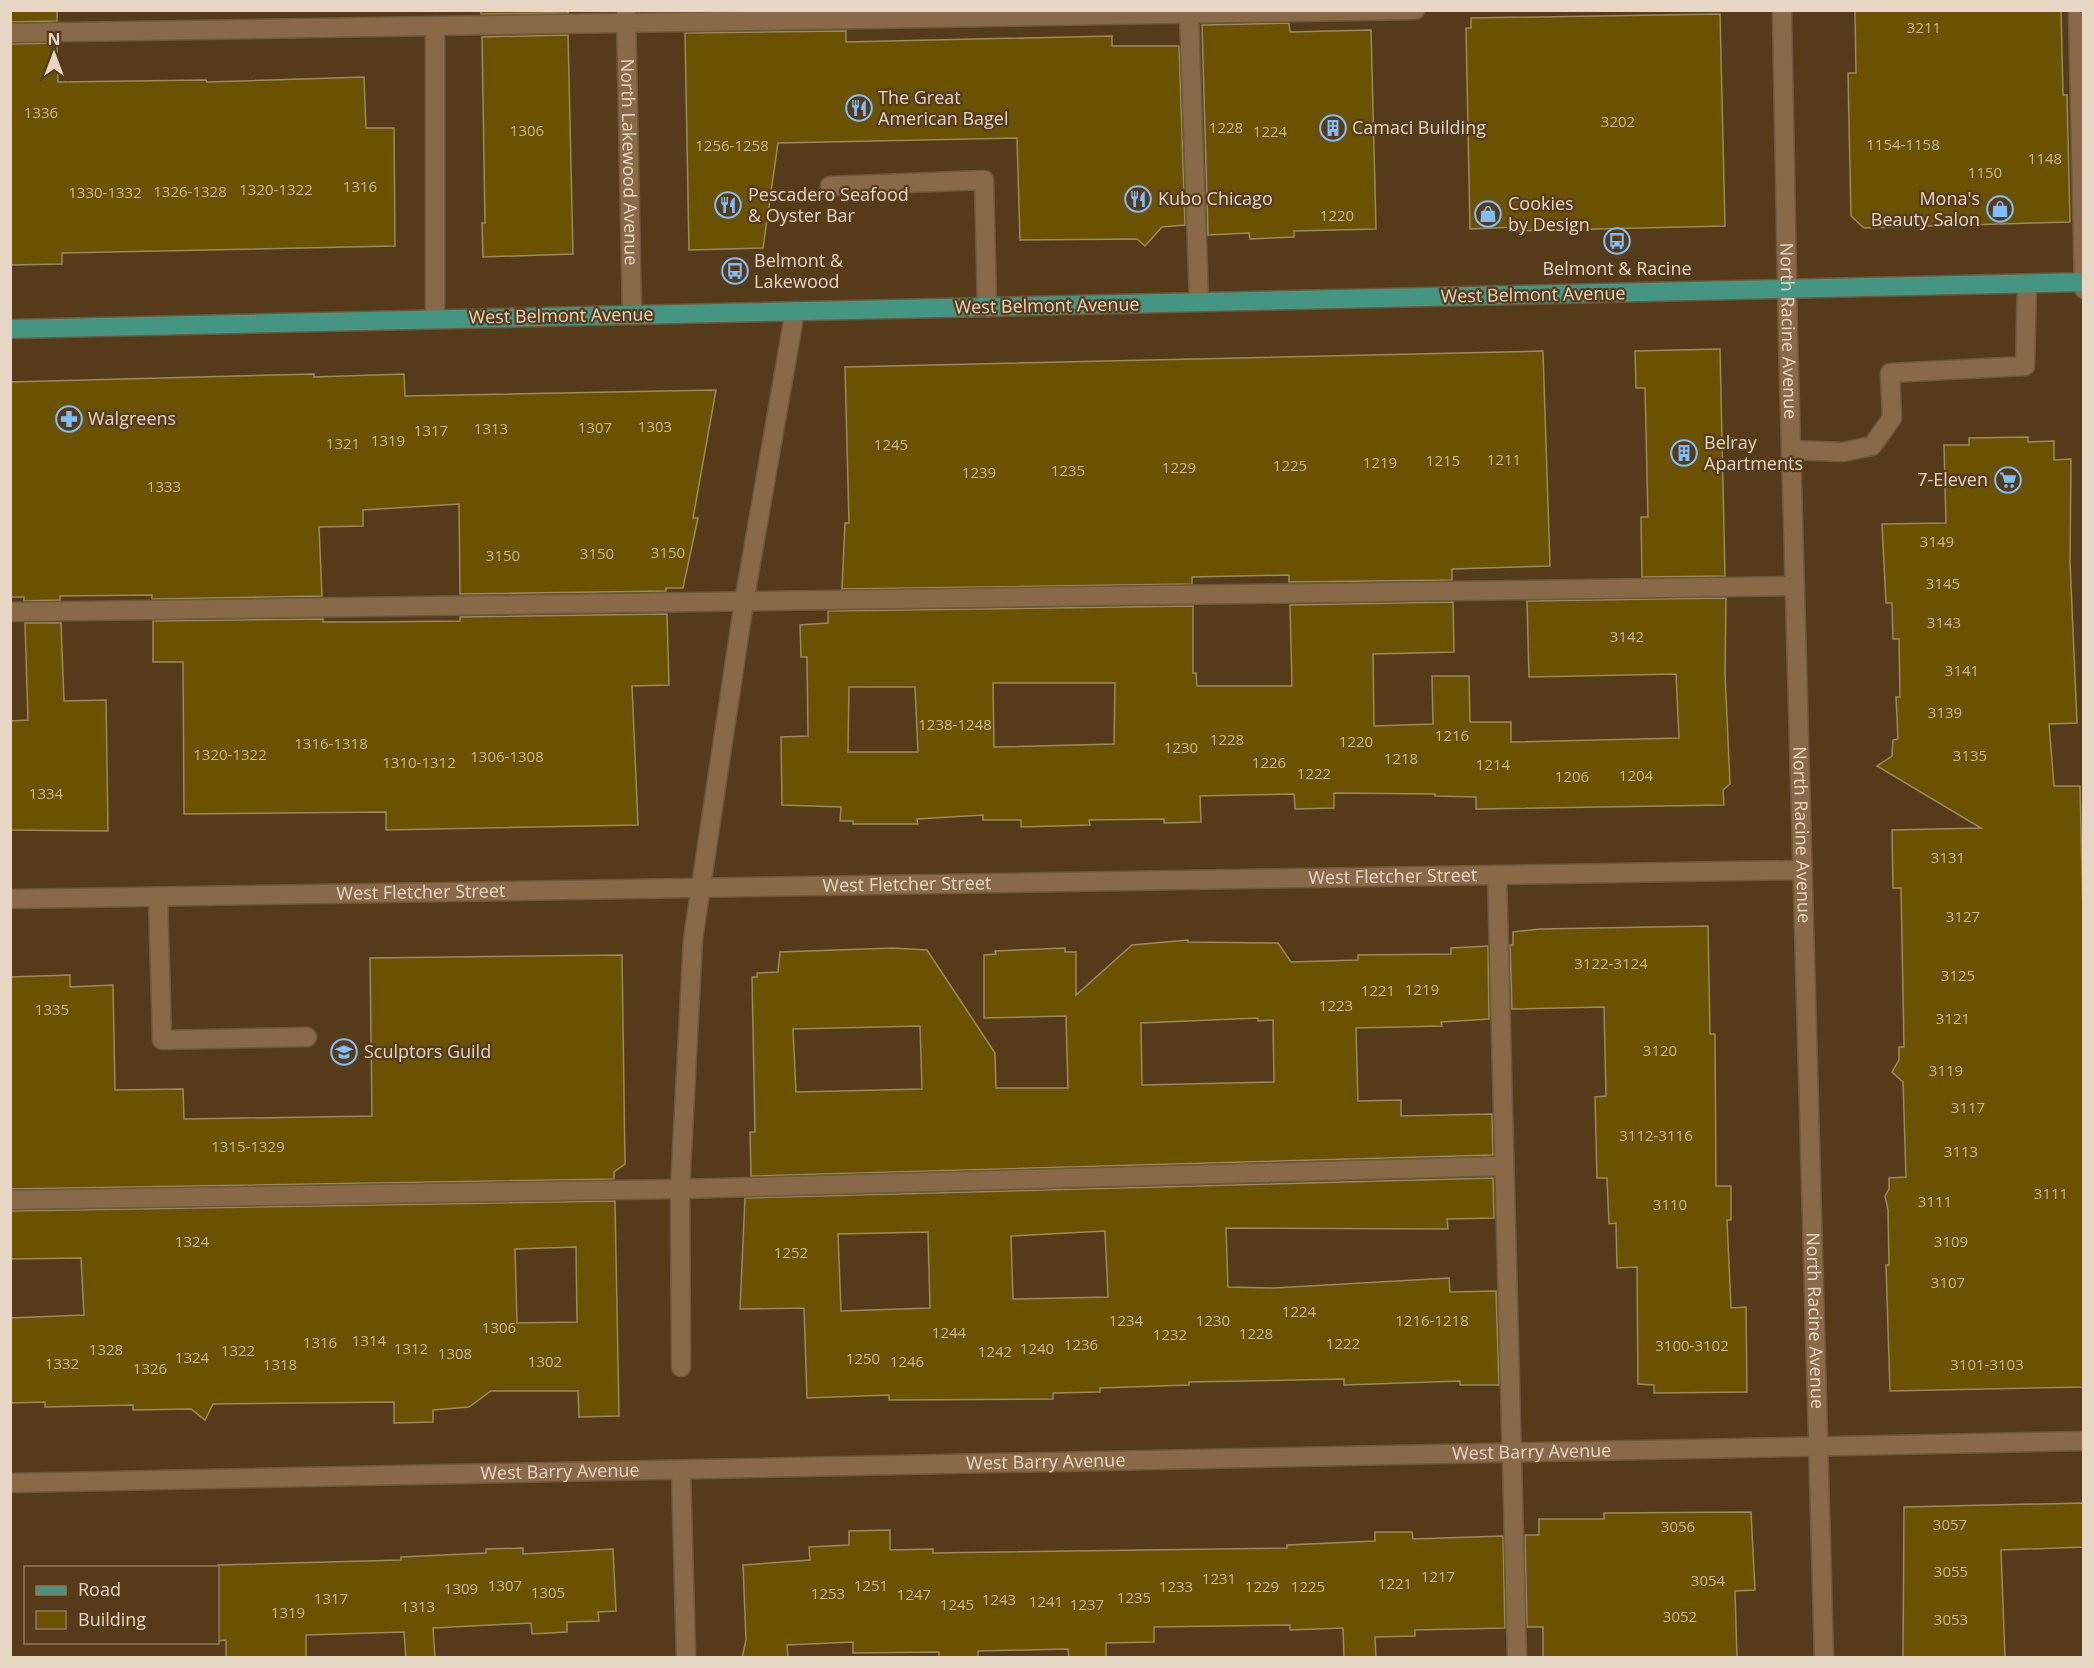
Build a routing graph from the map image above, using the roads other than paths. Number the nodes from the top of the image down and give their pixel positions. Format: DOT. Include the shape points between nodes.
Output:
graph roads {
  1 [pos="1415,10"];
  2 [pos="1782,10"];
  3 [pos="2078,10"];
  4 [pos="1217,12"];
  5 [pos="1189,14"];
  6 [pos="626,17"];
  7 [pos="334,19"];
  8 [pos="435,26"];
  9 [pos="10,33"];
  10 [pos="830,186"];
  11 [pos="2083,282"];
  12 [pos="2027,284"];
  13 [pos="1787,289"];
  14 [pos="2084,289"];
  15 [pos="1199,302"];
  16 [pos="987,307"];
  17 [pos="795,311"];
  18 [pos="632,315"];
  19 [pos="435,319"];
  20 [pos="10,329"];
  21 [pos="1792,450"];
  22 [pos="1795,586"];
  23 [pos="744,602"];
  24 [pos="10,612"];
  25 [pos="1803,870"];
  26 [pos="1497,875"];
  27 [pos="702,887"];
  28 [pos="158,897"];
  29 [pos="10,899"];
  30 [pos="307,1036"];
  31 [pos="1504,1166"];
  32 [pos="680,1189"];
  33 [pos="10,1200"];
  34 [pos="681,1367"];
  35 [pos="2084,1441"];
  36 [pos="1818,1447"];
  37 [pos="1512,1453"];
  38 [pos="681,1470"];
  39 [pos="10,1483"];
  40 [pos="686,1658"];
  41 [pos="1517,1658"];
  42 [pos="1824,1658"];
  1 -- 4 [label="street"];
  2 -- 13 [label="street, North Racine Avenue"];
  3 -- 11 [label="street"];
  4 -- 5 [label="street"];
  5 -- 6 [label="street"];
  5 -- 15 [label="street"];
  6 -- 8 [label="street"];
  6 -- 18 [label="street, North Lakewood Avenue"];
  7 -- 8 [label="street"];
  7 -- 9 [label="street"];
  8 -- 19 [label="street"];
  10 -- 16 [label="street" via="984,180"];
  11 -- 12 [label="main road, West Belmont Avenue"];
  11 -- 14 [label="street"];
  12 -- 13 [label="main road, West Belmont Avenue"];
  12 -- 21 [label="street" via="2025,366 1890,373 1892,418 1872,446 1843,452"];
  13 -- 15 [label="main road, West Belmont Avenue"];
  13 -- 21 [label="street, North Racine Avenue"];
  15 -- 16 [label="main road, West Belmont Avenue"];
  16 -- 17 [label="main road, West Belmont Avenue"];
  17 -- 18 [label="main road, West Belmont Avenue"];
  17 -- 23 [label="street"];
  18 -- 19 [label="main road, West Belmont Avenue"];
  19 -- 20 [label="main road, West Belmont Avenue"];
  21 -- 22 [label="street, North Racine Avenue"];
  22 -- 23 [label="street"];
  22 -- 25 [label="street, North Racine Avenue"];
  23 -- 24 [label="street"];
  23 -- 27 [label="street"];
  25 -- 26 [label="street, West Fletcher Street"];
  25 -- 36 [label="street, North Racine Avenue"];
  26 -- 27 [label="street, West Fletcher Street"];
  26 -- 31 [label="street"];
  27 -- 28 [label="street, West Fletcher Street"];
  27 -- 32 [label="street" via="693,939"];
  28 -- 29 [label="street, West Fletcher Street"];
  28 -- 30 [label="street" via="162,1040"];
  31 -- 32 [label="street"];
  31 -- 37 [label="street"];
  32 -- 33 [label="street"];
  32 -- 34 [label="street"];
  35 -- 36 [label="street, West Barry Avenue"];
  36 -- 37 [label="street, West Barry Avenue"];
  36 -- 42 [label="street, North Racine Avenue"];
  37 -- 38 [label="street, West Barry Avenue"];
  37 -- 41 [label="street"];
  38 -- 39 [label="street, West Barry Avenue"];
  38 -- 40 [label="street"];
}
